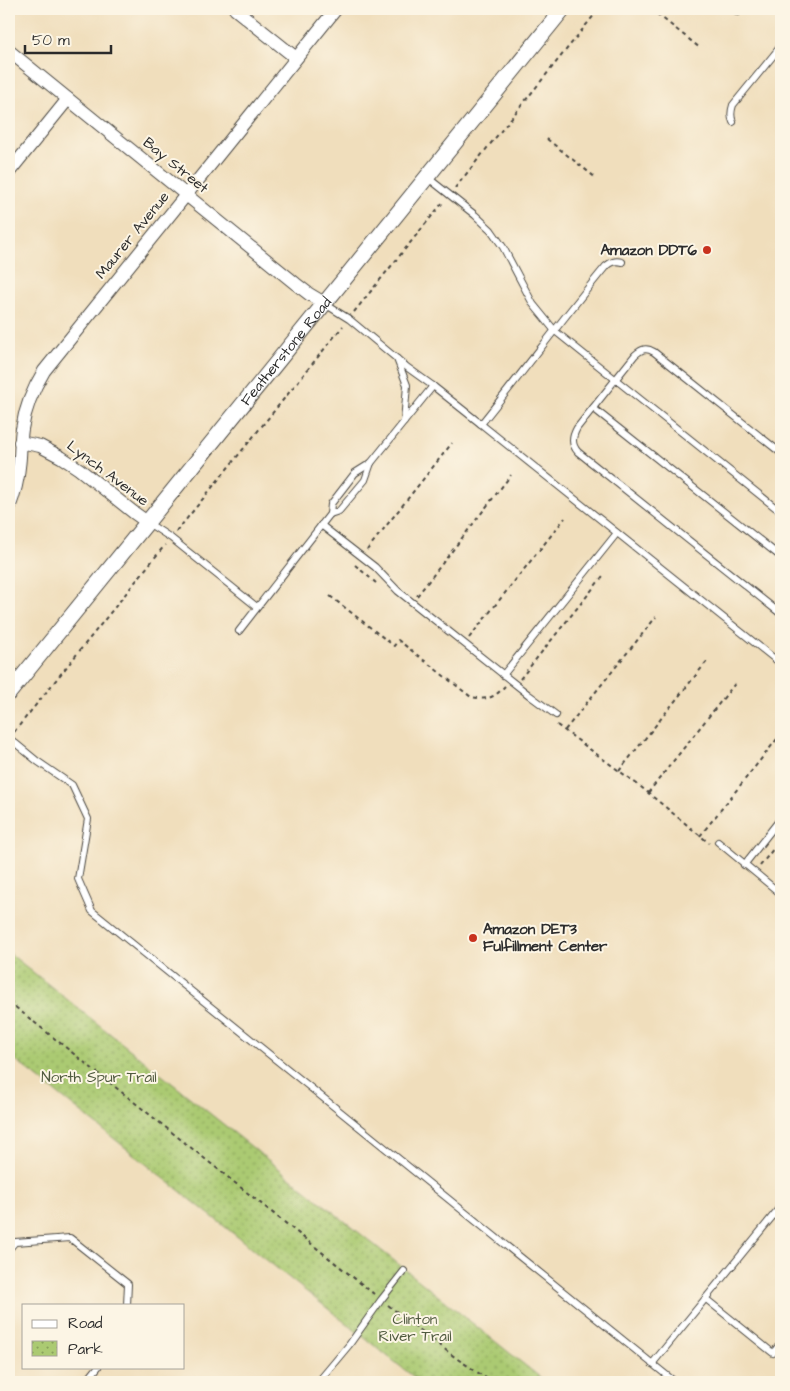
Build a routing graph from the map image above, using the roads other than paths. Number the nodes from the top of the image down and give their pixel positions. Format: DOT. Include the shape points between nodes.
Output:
graph roads {
  1 [pos="235,9"];
  2 [pos="336,9"];
  3 [pos="562,9"];
  4 [pos="781,46"];
  5 [pos="9,51"];
  6 [pos="296,58"];
  7 [pos="68,99"];
  8 [pos="733,122"];
  9 [pos="9,172"];
  10 [pos="427,176"];
  11 [pos="186,194"];
  12 [pos="622,262"];
  13 [pos="324,303"];
  14 [pos="555,331"];
  15 [pos="397,358"];
  16 [pos="615,380"];
  17 [pos="433,386"];
  18 [pos="593,408"];
  19 [pos="404,422"];
  20 [pos="481,424"];
  21 [pos="20,442"];
  22 [pos="781,453"];
  23 [pos="371,463"];
  24 [pos="9,508"];
  25 [pos="781,512"];
  26 [pos="330,514"];
  27 [pos="147,522"];
  28 [pos="321,525"];
  29 [pos="617,533"];
  30 [pos="781,557"];
  31 [pos="257,607"];
  32 [pos="781,614"];
  33 [pos="239,630"];
  34 [pos="781,664"];
  35 [pos="503,675"];
  36 [pos="9,693"];
  37 [pos="556,715"];
  38 [pos="9,738"];
  39 [pos="781,818"];
  40 [pos="716,845"];
  41 [pos="744,865"];
  42 [pos="781,894"];
  43 [pos="781,1206"];
  44 [pos="9,1249"];
  45 [pos="404,1271"];
  46 [pos="706,1299"];
  47 [pos="127,1304"];
  48 [pos="781,1343"];
  49 [pos="652,1364"];
  50 [pos="97,1368"];
  51 [pos="86,1382"];
  52 [pos="318,1382"];
  53 [pos="675,1382"];
  1 -- 6 [label="street"];
  2 -- 6 [label="street, Maurer Avenue"];
  3 -- 10 [label="street, Featherstone Road"];
  4 -- 8 [label="lane" via="733,104"];
  5 -- 7 [label="street, Bay Street"];
  6 -- 11 [label="street, Maurer Avenue"];
  7 -- 9 [label="street"];
  7 -- 11 [label="street, Bay Street"];
  10 -- 13 [label="street, Featherstone Road"];
  10 -- 14 [label="lane" via="491,230 533,304"];
  11 -- 13 [label="street, Bay Street"];
  11 -- 21 [label="street, Maurer Avenue" via="44,371 28,402"];
  12 -- 14 [label="lane" via="617,260 606,266"];
  13 -- 15 [label="lane"];
  13 -- 27 [label="street, Featherstone Road"];
  14 -- 16 [label="lane"];
  14 -- 20 [label="lane"];
  15 -- 17 [label="lane"];
  15 -- 19 [label="lane" via="407,385"];
  16 -- 18 [label="lane"];
  16 -- 22 [label="lane" via="635,355 648,348"];
  16 -- 25 [label="lane"];
  17 -- 19 [label="lane"];
  17 -- 20 [label="lane"];
  18 -- 30 [label="lane"];
  18 -- 32 [label="lane" via="573,434 575,449"];
  19 -- 23 [label="lane"];
  20 -- 29 [label="lane"];
  21 -- 24 [label="street, Maurer Avenue" via="17,483"];
  21 -- 27 [label="street, Lynch Avenue" via="40,446 61,457"];
  23 -- 26 [label="lane" via="364,480 339,511"];
  23 -- 26 [label="lane" via="355,473 331,504"];
  26 -- 28 [label="lane"];
  27 -- 31 [label="lane"];
  27 -- 36 [label="street, Featherstone Road"];
  28 -- 31 [label="lane"];
  28 -- 35 [label="lane"];
  29 -- 34 [label="lane"];
  29 -- 35 [label="lane"];
  31 -- 33 [label="lane"];
  35 -- 37 [label="lane"];
  38 -- 49 [label="lane" via="72,785 88,819 78,879 92,910"];
  39 -- 41 [label="lane"];
  40 -- 41 [label="lane"];
  41 -- 42 [label="lane"];
  43 -- 46 [label="lane"];
  44 -- 47 [label="lane" via="15,1242 70,1238 128,1284"];
  45 -- 52 [label="lane"];
  46 -- 48 [label="lane" via="773,1353"];
  46 -- 49 [label="lane"];
  49 -- 53 [label="lane"];
  50 -- 51 [label="lane"];
}
